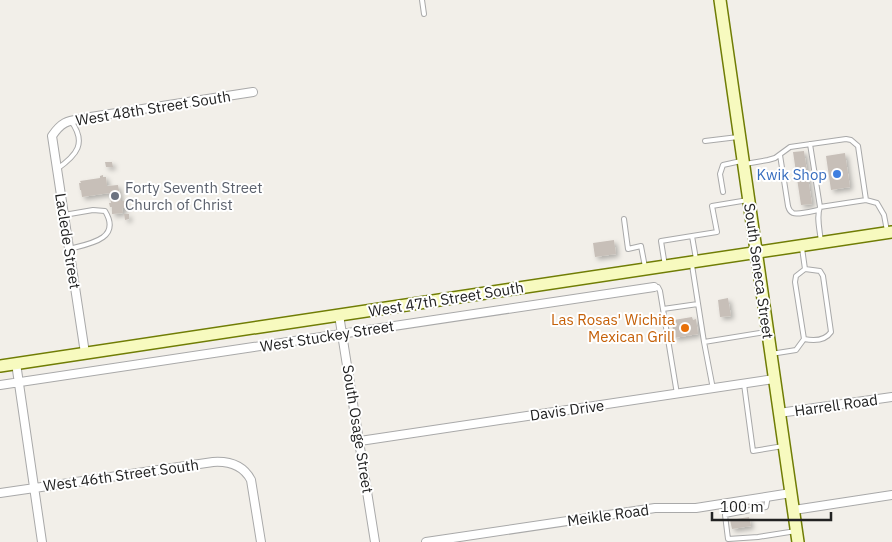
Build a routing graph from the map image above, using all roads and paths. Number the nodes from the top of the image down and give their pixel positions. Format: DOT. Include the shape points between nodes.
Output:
graph roads {
  1 [pos="422,0"];
  2 [pos="720,0"];
  3 [pos="424,14"];
  4 [pos="253,92"];
  5 [pos="71,121"];
  6 [pos="56,129"];
  7 [pos="740,137"];
  8 [pos="705,141"];
  9 [pos="810,144"];
  10 [pos="780,155"];
  11 [pos="744,162"];
  12 [pos="57,169"];
  13 [pos="723,192"];
  14 [pos="749,200"];
  15 [pos="866,200"];
  16 [pos="819,209"];
  17 [pos="64,215"];
  18 [pos="624,219"];
  19 [pos="890,233"];
  20 [pos="692,236"];
  21 [pos="821,243"];
  22 [pos="802,246"];
  23 [pos="69,249"];
  24 [pos="756,252"];
  25 [pos="694,262"];
  26 [pos="665,266"];
  27 [pos="645,269"];
  28 [pos="805,269"];
  29 [pos="654,287"];
  30 [pos="698,304"];
  31 [pos="663,309"];
  32 [pos="340,315"];
  33 [pos="767,332"];
  34 [pos="342,334"];
  35 [pos="804,339"];
  36 [pos="704,342"];
  37 [pos="85,353"];
  38 [pos="770,354"];
  39 [pos="16,363"];
  40 [pos="0,366"];
  41 [pos="774,379"];
  42 [pos="19,382"];
  43 [pos="744,384"];
  44 [pos="0,385"];
  45 [pos="713,389"];
  46 [pos="677,394"];
  47 [pos="892,397"];
  48 [pos="779,413"];
  49 [pos="360,441"];
  50 [pos="784,446"];
  51 [pos="34,488"];
  52 [pos="791,492"];
  53 [pos="0,493"];
  54 [pos="892,495"];
  55 [pos="768,496"];
  56 [pos="794,510"];
  57 [pos="797,537"];
  58 [pos="42,542"];
  59 [pos="261,542"];
  60 [pos="375,542"];
  61 [pos="426,542"];
  1 -- 3 [label="lane"];
  2 -- 7 [label="street, South Seneca Street"];
  4 -- 5 [label="street, West 48th Street South"];
  5 -- 6 [label="street, West 48th Street South"];
  5 -- 12 [label="lane" via="77,129 79,145 69,161"];
  6 -- 12 [label="street, Laclede Street" via="52,136"];
  7 -- 8 [label="lane"];
  7 -- 11 [label="street, South Seneca Street"];
  9 -- 10 [label="lane" via="790,147"];
  9 -- 15 [label="lane" via="846,139 858,146"];
  9 -- 16 [label="lane"];
  10 -- 11 [label="lane" via="768,160"];
  10 -- 16 [label="lane" via="790,211"];
  11 -- 13 [label="lane" via="723,165 720,174"];
  11 -- 14 [label="street, South Seneca Street"];
  12 -- 17 [label="street, Laclede Street"];
  14 -- 20 [label="lane" via="712,206 717,232"];
  14 -- 24 [label="street, South Seneca Street"];
  15 -- 16 [label="lane"];
  15 -- 19 [label="lane" via="877,203"];
  16 -- 21 [label="lane"];
  17 -- 23 [label="street, Laclede Street"];
  17 -- 23 [label="lane" via="105,211 110,228 107,235 98,241"];
  18 -- 27 [label="lane" via="628,249 642,246"];
  19 -- 21 [label="street, West 47th Street South"];
  20 -- 25 [label="lane"];
  20 -- 26 [label="lane" via="661,241"];
  21 -- 22 [label="street, West 47th Street South"];
  22 -- 24 [label="street, West 47th Street South"];
  22 -- 28 [label="lane"];
  23 -- 37 [label="street, Laclede Street"];
  24 -- 25 [label="street, West 47th Street South"];
  24 -- 33 [label="street, South Seneca Street"];
  25 -- 26 [label="street, West 47th Street South"];
  25 -- 30 [label="lane"];
  26 -- 27 [label="street, West 47th Street South"];
  27 -- 32 [label="street, West 47th Street South"];
  28 -- 35 [label="lane" via="796,276 795,282"];
  28 -- 35 [label="lane" via="820,271 823,276 831,332 822,339"];
  29 -- 31 [label="lane" via="659,288"];
  29 -- 34 [label="street, West Stuckey Street"];
  30 -- 31 [label="lane"];
  30 -- 36 [label="lane"];
  31 -- 46 [label="lane"];
  32 -- 34 [label="street, South Osage Street"];
  32 -- 37 [label="street, West 47th Street South"];
  33 -- 36 [label="lane"];
  33 -- 38 [label="street, South Seneca Street"];
  34 -- 42 [label="street, West Stuckey Street"];
  34 -- 49 [label="street, South Osage Street"];
  35 -- 38 [label="lane" via="796,350"];
  36 -- 45 [label="lane"];
  37 -- 39 [label="street, West 47th Street South"];
  38 -- 41 [label="street, South Seneca Street"];
  39 -- 40 [label="street, West 47th Street South"];
  39 -- 42 [label="street"];
  41 -- 43 [label="street, Davis Drive"];
  41 -- 48 [label="street, South Seneca Street"];
  42 -- 44 [label="street, West Stuckey Street"];
  42 -- 51 [label="street"];
  43 -- 45 [label="street, Davis Drive"];
  43 -- 50 [label="lane" via="753,450"];
  45 -- 46 [label="street, Davis Drive"];
  46 -- 49 [label="street, Davis Drive"];
  47 -- 48 [label="street, Harrell Road"];
  48 -- 50 [label="street, South Seneca Street"];
  49 -- 60 [label="street, South Osage Street"];
  50 -- 52 [label="street, South Seneca Street"];
  51 -- 53 [label="street, West 46th Street South"];
  51 -- 58 [label="street"];
  51 -- 59 [label="street, West 46th Street South" via="225,462 241,468 251,480"];
  52 -- 55 [label="street, Meikle Road"];
  52 -- 56 [label="street, South Seneca Street"];
  54 -- 56 [label="street"];
  55 -- 57 [label="lane" via="766,507 725,515 728,539"];
  55 -- 61 [label="street, Meikle Road" via="696,508 655,508"];
  56 -- 57 [label="street, South Seneca Street"];
}
